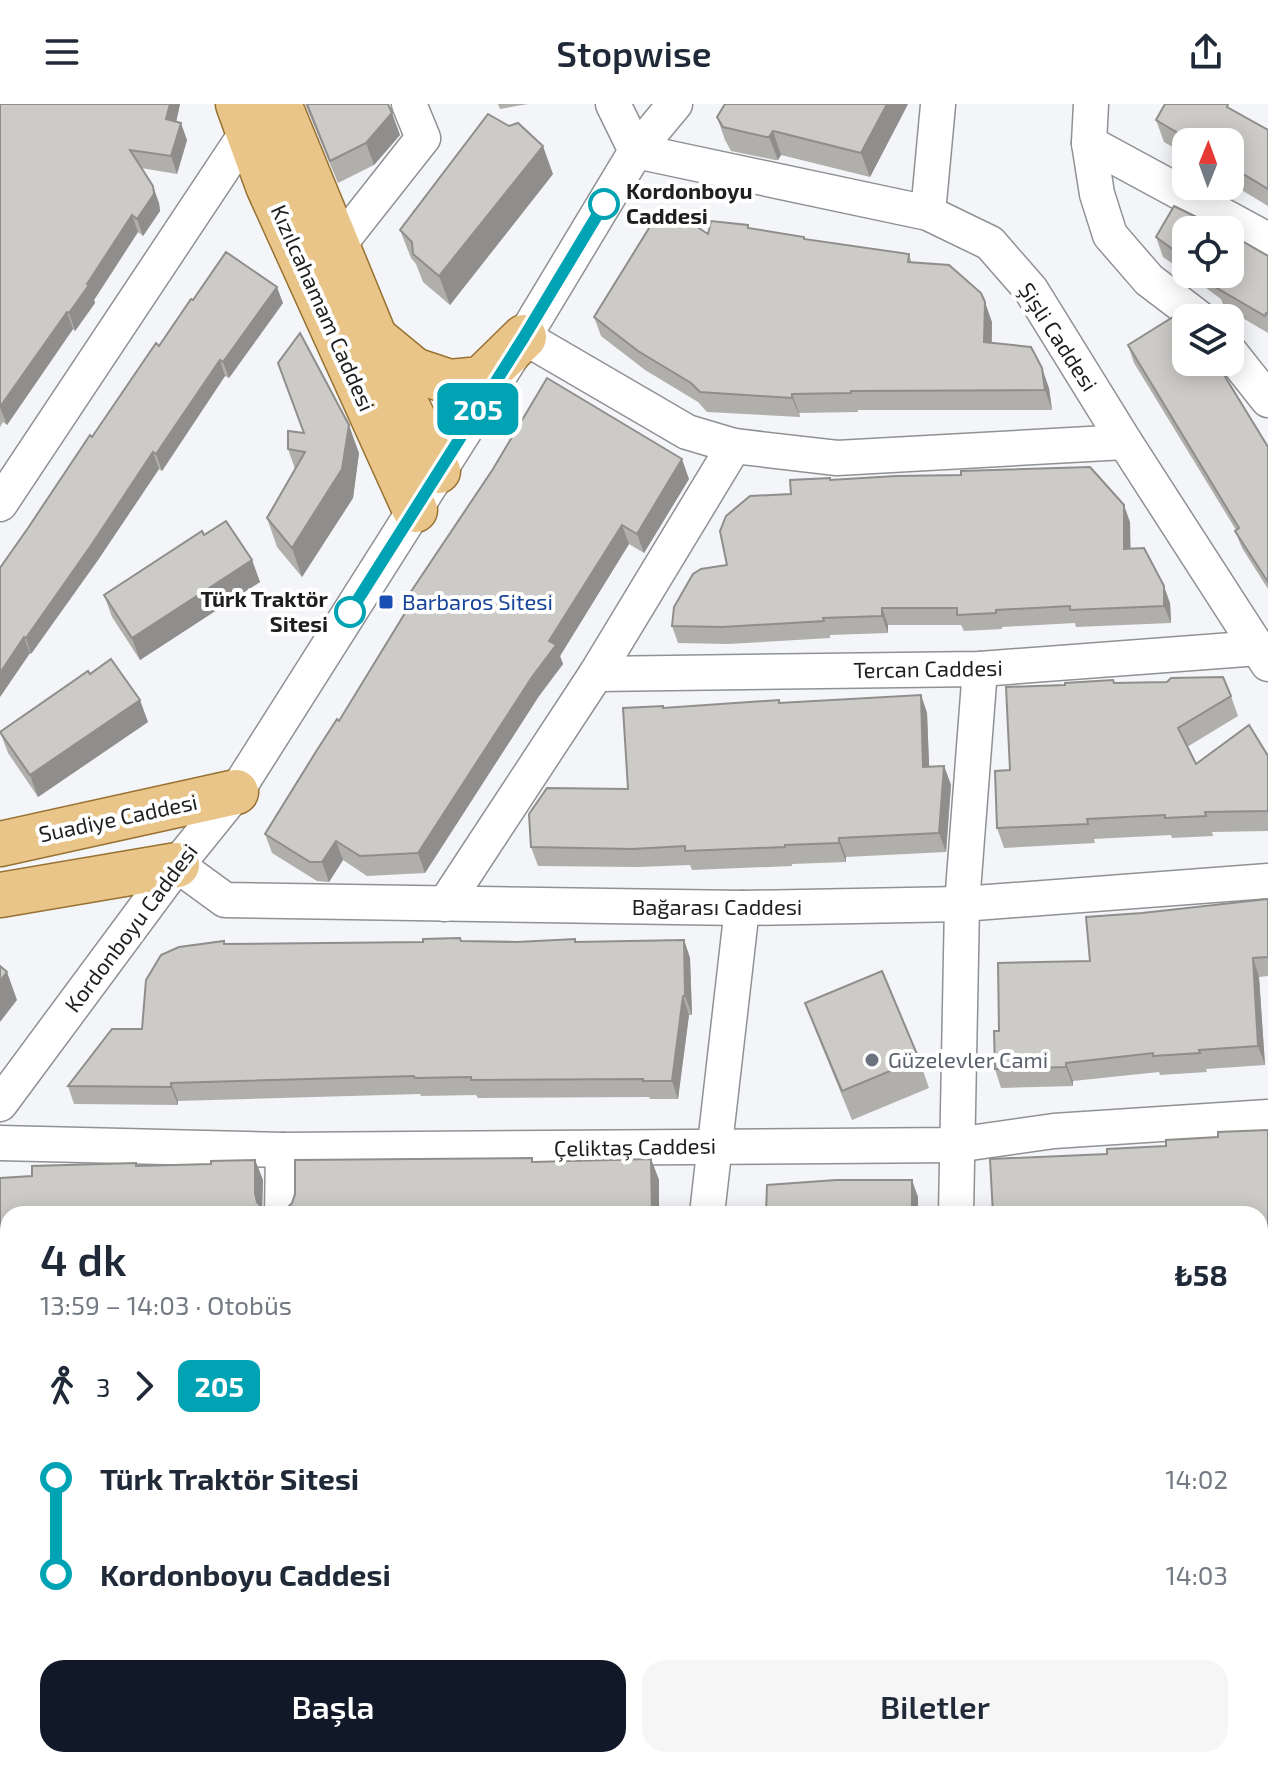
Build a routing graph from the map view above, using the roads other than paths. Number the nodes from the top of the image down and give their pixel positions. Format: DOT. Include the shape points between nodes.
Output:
graph roads {
  1 [pos="409,104"];
  2 [pos="613,104"];
  3 [pos="675,104"];
  4 [pos="1091,104"];
  5 [pos="938,105"];
  6 [pos="257,111"];
  7 [pos="1089,143"];
  8 [pos="636,151"];
  9 [pos="928,213"];
  10 [pos="1268,240"];
  11 [pos="338,246"];
  12 [pos="310,280"];
  13 [pos="1181,304"];
  14 [pos="524,337"];
  15 [pos="375,338"];
  16 [pos="1244,370"];
  17 [pos="1268,400"];
  18 [pos="1125,442"];
  19 [pos="734,446"];
  20 [pos="438,471"];
  21 [pos="0,504"];
  22 [pos="415,510"];
  23 [pos="1263,656"];
  24 [pos="980,669"];
  25 [pos="596,674"];
  26 [pos="236,792"];
  27 [pos="0,844"];
  28 [pos="177,865"];
  29 [pos="1268,881"];
  30 [pos="0,895"];
  31 [pos="445,904"];
  32 [pos="962,904"];
  33 [pos="742,908"];
  34 [pos="0,1104"];
  35 [pos="1268,1117"];
  36 [pos="0,1143"];
  37 [pos="956,1145"];
  38 [pos="715,1146"];
  39 [pos="283,1150"];
  40 [pos="282,1206"];
  41 [pos="708,1206"];
  42 [pos="956,1206"];
  1 -- 11 [label="street" via="423,138"];
  2 -- 8 [label="street"];
  3 -- 8 [label="street, Kordonboyu Caddesi"];
  4 -- 7 [label="street"];
  5 -- 9 [label="street"];
  6 -- 11 [label="main road, Kızılcahamam Caddesi"];
  6 -- 12 [label="main road, Kızılcahamam Caddesi" via="268,186"];
  6 -- 21 [label="street"];
  7 -- 10 [label="street"];
  7 -- 13 [label="street" via="1110,235 1149,280"];
  8 -- 9 [label="street, Şişli Caddesi"];
  8 -- 14 [label="street, Kordonboyu Caddesi"];
  9 -- 18 [label="street, Şişli Caddesi" via="990,243 1031,290"];
  11 -- 12 [label="street"];
  11 -- 15 [label="main road, Kızılcahamam Caddesi"];
  12 -- 22 [label="main road, Kızılcahamam Caddesi"];
  14 -- 15 [label="main road" via="481,379 450,382 414,370"];
  14 -- 19 [label="street" via="687,432"];
  14 -- 20 [label="street, Kordonboyu Caddesi"];
  15 -- 20 [label="main road, Kızılcahamam Caddesi"];
  16 -- 17 [label="street"];
  18 -- 19 [label="street" via="837,458"];
  18 -- 23 [label="street, Şişli Caddesi"];
  19 -- 25 [label="street"];
  20 -- 22 [label="street, Kordonboyu Caddesi"];
  22 -- 26 [label="street, Kordonboyu Caddesi"];
  23 -- 24 [label="street, Tercan Caddesi"];
  24 -- 25 [label="street, Tercan Caddesi"];
  24 -- 32 [label="street"];
  25 -- 31 [label="street"];
  26 -- 27 [label="main road, Suadiye Caddesi"];
  26 -- 28 [label="street, Kordonboyu Caddesi"];
  28 -- 30 [label="main road"];
  28 -- 31 [label="street, Bağarası Caddesi" via="225,900"];
  28 -- 34 [label="street, Kordonboyu Caddesi"];
  29 -- 32 [label="street, Bağarası Caddesi"];
  31 -- 33 [label="street, Bağarası Caddesi"];
  32 -- 33 [label="street, Bağarası Caddesi"];
  32 -- 37 [label="street"];
  33 -- 38 [label="street"];
  35 -- 37 [label="street, Çeliktaş Caddesi" via="1054,1131"];
  36 -- 39 [label="street, Çeliktaş Caddesi"];
  37 -- 38 [label="street, Çeliktaş Caddesi"];
  37 -- 42 [label="street"];
  38 -- 39 [label="street, Çeliktaş Caddesi"];
  38 -- 41 [label="street"];
  39 -- 40 [label="street"];
}
